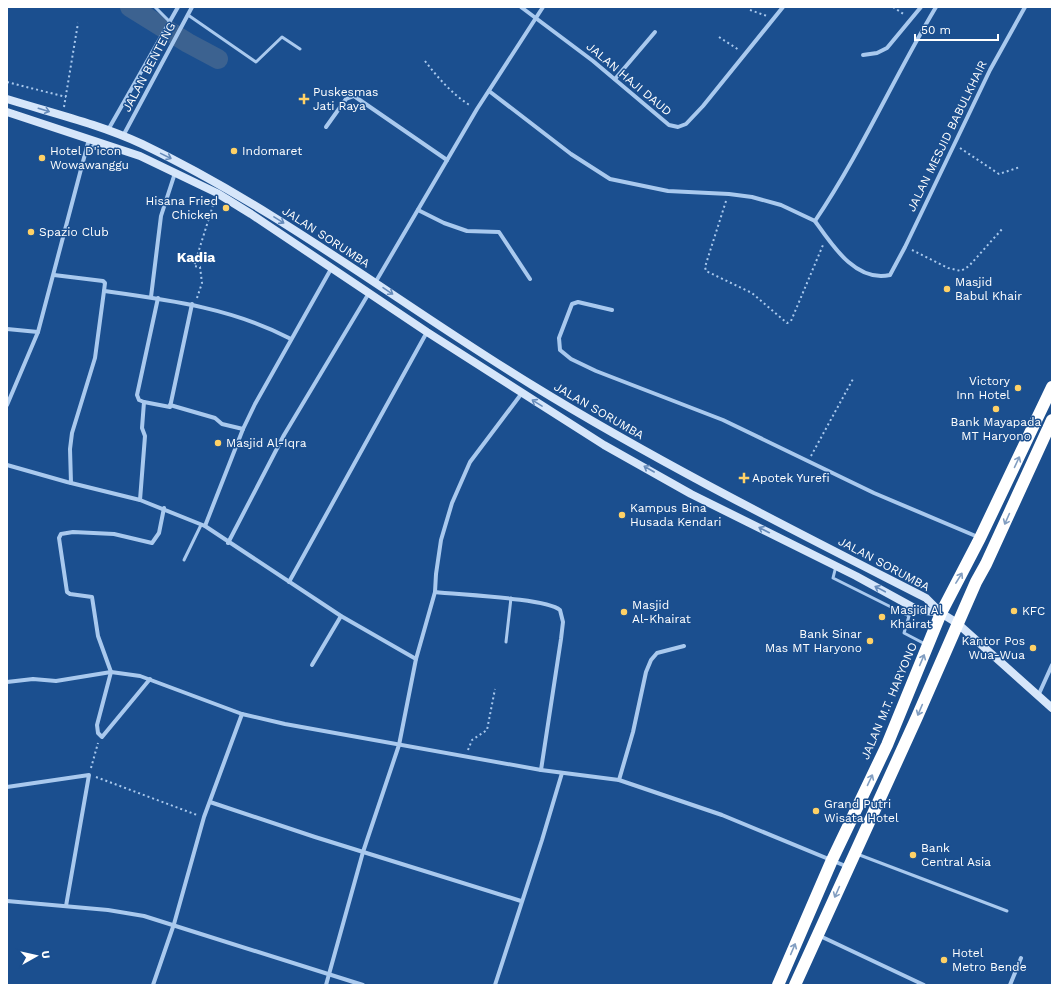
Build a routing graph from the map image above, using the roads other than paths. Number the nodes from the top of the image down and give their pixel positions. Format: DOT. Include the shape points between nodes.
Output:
graph roads {
  1 [pos="155,7"];
  2 [pos="178,7"];
  3 [pos="192,7"];
  4 [pos="521,7"];
  5 [pos="543,7"];
  6 [pos="783,7"];
  7 [pos="921,7"];
  8 [pos="936,7"];
  9 [pos="1025,7"];
  10 [pos="188,15"];
  11 [pos="536,17"];
  12 [pos="169,24"];
  13 [pos="655,32"];
  14 [pos="300,49"];
  15 [pos="864,55"];
  16 [pos="615,79"];
  17 [pos="489,92"];
  18 [pos="7,99"];
  19 [pos="7,112"];
  20 [pos="326,127"];
  21 [pos="108,130"];
  22 [pos="123,136"];
  23 [pos="90,138"];
  24 [pos="100,142"];
  25 [pos="87,150"];
  26 [pos="447,160"];
  27 [pos="175,173"];
  28 [pos="418,210"];
  29 [pos="816,221"];
  30 [pos="331,269"];
  31 [pos="54,275"];
  32 [pos="530,279"];
  33 [pos="375,283"];
  34 [pos="104,291"];
  35 [pos="369,293"];
  36 [pos="151,297"];
  37 [pos="158,298"];
  38 [pos="193,305"];
  39 [pos="612,310"];
  40 [pos="7,329"];
  41 [pos="38,332"];
  42 [pos="427,332"];
  43 [pos="291,339"];
  44 [pos="474,349"];
  45 [pos="468,359"];
  46 [pos="1052,387"];
  47 [pos="522,394"];
  48 [pos="144,402"];
  49 [pos="7,405"];
  50 [pos="170,405"];
  51 [pos="1052,420"];
  52 [pos="243,429"];
  53 [pos="7,465"];
  54 [pos="71,483"];
  55 [pos="140,500"];
  56 [pos="164,508"];
  57 [pos="203,526"];
  58 [pos="980,538"];
  59 [pos="228,543"];
  60 [pos="184,560"];
  61 [pos="836,566"];
  62 [pos="289,582"];
  63 [pos="436,592"];
  64 [pos="511,598"];
  65 [pos="941,613"];
  66 [pos="341,616"];
  67 [pos="957,623"];
  68 [pos="506,642"];
  69 [pos="684,646"];
  70 [pos="928,646"];
  71 [pos="416,659"];
  72 [pos="312,665"];
  73 [pos="1052,666"];
  74 [pos="111,672"];
  75 [pos="150,678"];
  76 [pos="7,682"];
  77 [pos="1038,697"];
  78 [pos="1052,708"];
  79 [pos="242,714"];
  80 [pos="399,745"];
  81 [pos="541,770"];
  82 [pos="562,773"];
  83 [pos="619,780"];
  84 [pos="7,787"];
  85 [pos="210,802"];
  86 [pos="364,852"];
  87 [pos="855,853"];
  88 [pos="832,860"];
  89 [pos="848,867"];
  90 [pos="521,901"];
  91 [pos="7,902"];
  92 [pos="66,906"];
  93 [pos="1007,911"];
  94 [pos="174,924"];
  95 [pos="818,935"];
  96 [pos="1021,958"];
  97 [pos="329,974"];
  98 [pos="153,985"];
  99 [pos="326,985"];
  100 [pos="363,985"];
  101 [pos="495,985"];
  102 [pos="778,985"];
  103 [pos="794,985"];
  104 [pos="924,985"];
  105 [pos="1010,985"];
  1 -- 12 [label="lane"];
  2 -- 12 [label="street, JALAN BENTENG"];
  3 -- 10 [label="street, JALAN BENTENG"];
  4 -- 11 [label="street, JALAN HAJI DAUD"];
  5 -- 11 [label="street"];
  6 -- 16 [label="street, JALAN HAJI DAUD" via="703,106 682,126 669,125"];
  7 -- 15 [label="street" via="887,48"];
  8 -- 29 [label="street" via="834,194"];
  9 -- 29 [label="street, JALAN MESJID BABULKHAIR" via="990,70 890,275 868,274 857,268 838,252"];
  10 -- 14 [label="lane" via="256,62 282,37"];
  10 -- 22 [label="street, JALAN BENTENG"];
  11 -- 16 [label="street, JALAN HAJI DAUD"];
  11 -- 17 [label="street"];
  12 -- 21 [label="street, JALAN BENTENG"];
  13 -- 16 [label="street"];
  17 -- 26 [label="street"];
  17 -- 29 [label="street" via="571,154 610,179 668,191 729,194 781,205"];
  18 -- 21 [label="street, JALAN SORUMBA, one-way"];
  19 -- 23 [label="street, JALAN SORUMBA"];
  20 -- 26 [label="street" via="346,99 354,96"];
  21 -- 22 [label="street, JALAN SORUMBA"];
  21 -- 23 [label="street"];
  22 -- 24 [label="street"];
  22 -- 33 [label="street, JALAN SORUMBA, one-way" via="229,190"];
  23 -- 24 [label="street, JALAN SORUMBA"];
  23 -- 25 [label="street"];
  24 -- 25 [label="street"];
  24 -- 27 [label="street, JALAN SORUMBA" via="140,156"];
  25 -- 31 [label="street"];
  26 -- 28 [label="street"];
  27 -- 30 [label="street, JALAN SORUMBA" via="217,193"];
  27 -- 36 [label="street" via="161,216"];
  28 -- 32 [label="street" via="467,231 499,232"];
  28 -- 33 [label="street"];
  30 -- 35 [label="street, JALAN SORUMBA"];
  30 -- 43 [label="street"];
  31 -- 34 [label="street" via="103,281"];
  31 -- 41 [label="street"];
  33 -- 44 [label="street, JALAN SORUMBA, one-way"];
  34 -- 36 [label="street"];
  34 -- 54 [label="street" via="95,358 72,433"];
  35 -- 42 [label="street, JALAN SORUMBA"];
  35 -- 59 [label="street" via="278,447"];
  36 -- 37 [label="street"];
  37 -- 38 [label="street"];
  37 -- 48 [label="street" via="137,395 139,400"];
  38 -- 43 [label="street" via="253,321"];
  38 -- 50 [label="street"];
  39 -- 58 [label="street" via="578,302 572,304 559,338 560,350 571,359 596,371 723,420 808,462"];
  40 -- 41 [label="street"];
  41 -- 49 [label="street"];
  42 -- 45 [label="street, JALAN SORUMBA"];
  42 -- 62 [label="street"];
  43 -- 52 [label="street"];
  44 -- 45 [label="street"];
  44 -- 65 [label="street, JALAN SORUMBA" via="688,476 926,598"];
  45 -- 47 [label="street, JALAN SORUMBA"];
  58 -- 46 [label="highway, JALAN M.T. HARYONO, one-way"];
  61 -- 47 [label="street, JALAN SORUMBA, one-way" via="691,494 604,445"];
  47 -- 63 [label="street" via="474,456 459,485 441,540"];
  48 -- 50 [label="street"];
  48 -- 55 [label="street" via="142,428 145,436"];
  50 -- 52 [label="street"];
  51 -- 67 [label="highway, one-way"];
  52 -- 57 [label="street"];
  53 -- 54 [label="street"];
  54 -- 55 [label="street"];
  55 -- 56 [label="street"];
  56 -- 57 [label="street"];
  56 -- 74 [label="street" via="159,533 152,544 114,534 73,532 60,535 67,592 92,597 98,636"];
  57 -- 59 [label="street"];
  57 -- 60 [label="lane"];
  65 -- 58 [label="highway, JALAN M.T. HARYONO, one-way"];
  59 -- 62 [label="street"];
  65 -- 61 [label="street, JALAN SORUMBA, one-way" via="918,610"];
  61 -- 70 [label="lane" via="833,578 910,616 904,633"];
  62 -- 66 [label="street"];
  63 -- 64 [label="street"];
  63 -- 71 [label="street"];
  64 -- 68 [label="lane"];
  64 -- 81 [label="street" via="558,608 562,613 561,639"];
  65 -- 67 [label="street"];
  65 -- 70 [label="highway, JALAN M.T. HARYONO"];
  66 -- 71 [label="street"];
  66 -- 72 [label="street"];
  67 -- 77 [label="street"];
  67 -- 87 [label="highway, one-way"];
  69 -- 83 [label="street" via="657,653 651,660"];
  88 -- 70 [label="highway, JALAN M.T. HARYONO, one-way" via="887,745"];
  71 -- 80 [label="street"];
  73 -- 77 [label="street"];
  74 -- 75 [label="street"];
  74 -- 75 [label="street" via="98,725 98,733 102,737"];
  74 -- 76 [label="street" via="56,681 33,679"];
  75 -- 79 [label="street"];
  77 -- 78 [label="street"];
  79 -- 80 [label="street"];
  79 -- 85 [label="street"];
  80 -- 81 [label="street"];
  80 -- 86 [label="street"];
  81 -- 82 [label="street"];
  82 -- 83 [label="street"];
  82 -- 90 [label="street"];
  83 -- 88 [label="street" via="722,815"];
  84 -- 92 [label="street" via="89,774"];
  85 -- 86 [label="street"];
  85 -- 94 [label="street"];
  86 -- 90 [label="street"];
  86 -- 97 [label="street"];
  87 -- 89 [label="highway"];
  87 -- 93 [label="lane"];
  88 -- 89 [label="street"];
  102 -- 88 [label="highway, JALAN M.T. HARYONO, one-way"];
  89 -- 95 [label="highway, one-way"];
  90 -- 101 [label="street"];
  91 -- 92 [label="street"];
  92 -- 94 [label="street" via="115,911"];
  94 -- 97 [label="street"];
  94 -- 98 [label="street"];
  95 -- 103 [label="highway"];
  95 -- 104 [label="street"];
  96 -- 105 [label="street"];
  97 -- 99 [label="street"];
  97 -- 100 [label="street"];
}
